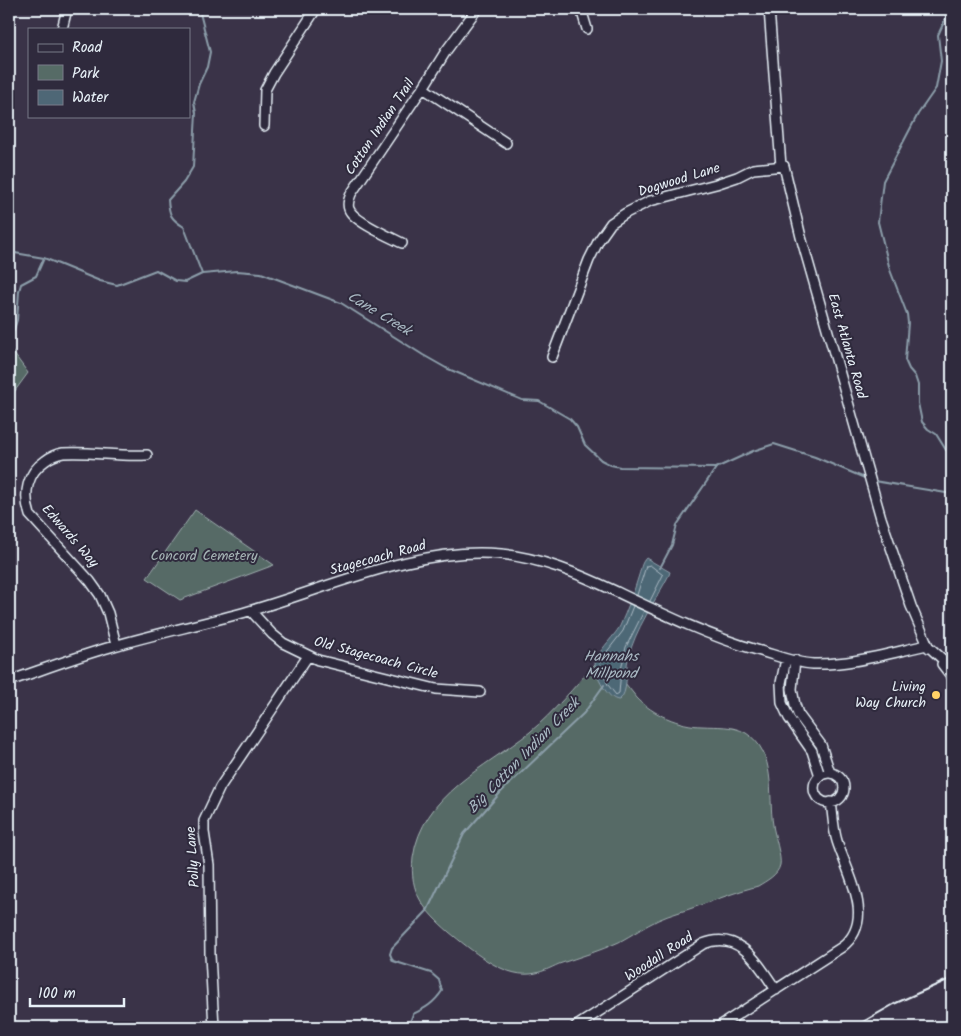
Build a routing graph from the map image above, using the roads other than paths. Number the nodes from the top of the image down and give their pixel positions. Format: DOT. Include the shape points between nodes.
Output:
graph roads {
  1 [pos="67,9"];
  2 [pos="316,9"];
  3 [pos="477,9"];
  4 [pos="582,9"];
  5 [pos="769,9"];
  6 [pos="62,28"];
  7 [pos="587,29"];
  8 [pos="424,88"];
  9 [pos="264,126"];
  10 [pos="506,143"];
  11 [pos="784,166"];
  12 [pos="402,243"];
  13 [pos="552,357"];
  14 [pos="147,455"];
  15 [pos="251,610"];
  16 [pos="116,645"];
  17 [pos="927,646"];
  18 [pos="308,656"];
  19 [pos="791,660"];
  20 [pos="952,668"];
  21 [pos="952,677"];
  22 [pos="9,681"];
  23 [pos="480,692"];
  24 [pos="830,773"];
  25 [pos="820,776"];
  26 [pos="831,802"];
  27 [pos="776,990"];
  28 [pos="214,1027"];
  29 [pos="575,1027"];
  30 [pos="718,1027"];
  1 -- 6 [label="street"];
  2 -- 9 [label="street" via="265,90"];
  3 -- 8 [label="street, Cotton Indian Trail"];
  4 -- 7 [label="street"];
  5 -- 11 [label="street, East Atlanta Road" via="780,157 781,166"];
  8 -- 10 [label="street"];
  8 -- 12 [label="street, Cotton Indian Trail" via="348,201 352,215"];
  11 -- 13 [label="street, Dogwood Lane" via="754,169 716,184 650,201 611,223 589,260"];
  11 -- 17 [label="street, East Atlanta Road" via="801,237 882,518"];
  14 -- 16 [label="street, Edwards Way" via="61,453 39,465 28,483 26,504 30,515 100,595"];
  15 -- 16 [label="street, Stagecoach Road"];
  15 -- 18 [label="street, Old Stagecoach Circle" via="283,643"];
  15 -- 19 [label="street, Stagecoach Road" via="420,559 500,554 531,559 583,576 735,644"];
  16 -- 22 [label="street, Stagecoach Road"];
  17 -- 19 [label="street, Stagecoach Road" via="843,663 811,664"];
  17 -- 20 [label="street"];
  17 -- 21 [label="street, East Atlanta Road"];
  18 -- 23 [label="street, Old Stagecoach Circle" via="436,689"];
  18 -- 28 [label="street, Polly Lane" via="220,786 204,821 209,865"];
  19 -- 24 [label="street" via="794,705 821,745"];
  19 -- 25 [label="street" via="782,683 782,704 812,751"];
  24 -- 25 [label="street"];
  24 -- 26 [label="street" via="840,778 844,787 840,797"];
  25 -- 26 [label="street" via="815,784 815,793 822,800"];
  26 -- 27 [label="street" via="836,838 859,906 858,925 845,945"];
  27 -- 29 [label="street, Woodall Road" via="748,952 730,943 712,942 703,944"];
  27 -- 30 [label="street"];
}
